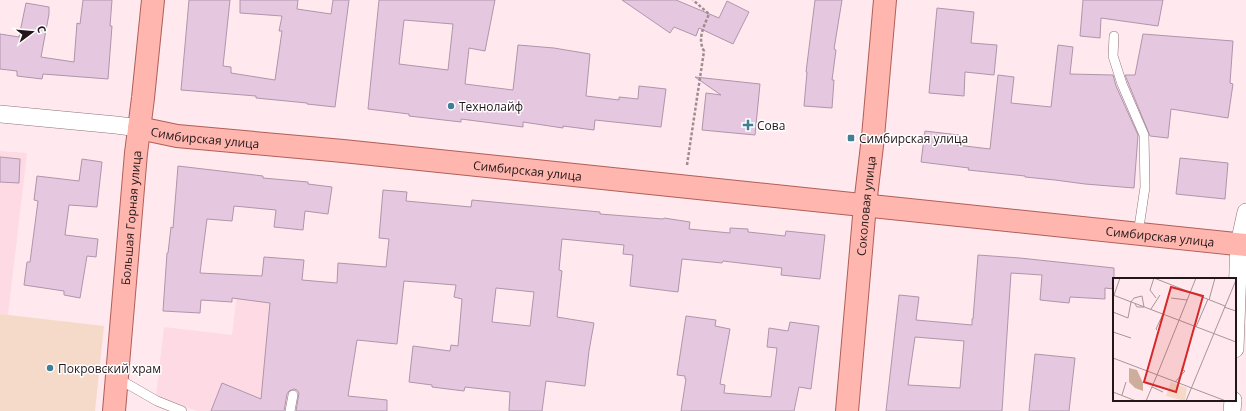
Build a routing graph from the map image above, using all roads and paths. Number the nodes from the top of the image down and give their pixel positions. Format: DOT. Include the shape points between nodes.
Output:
graph roads {
  1 [pos="153,0"];
  2 [pos="693,0"];
  3 [pos="885,0"];
  4 [pos="1114,36"];
  5 [pos="0,114"];
  6 [pos="139,128"];
  7 [pos="684,187"];
  8 [pos="865,205"];
  9 [pos="1246,212"];
  10 [pos="1138,234"];
  11 [pos="1243,244"];
  12 [pos="1236,336"];
  13 [pos="116,377"];
  14 [pos="293,395"];
  15 [pos="1233,401"];
  16 [pos="114,411"];
  17 [pos="182,411"];
  18 [pos="290,411"];
  19 [pos="847,411"];
  20 [pos="1232,411"];
  1 -- 6 [label="main road, Большая Горная улица"];
  2 -- 7 [label="path" via="709,14 703,27 700,45 704,51"];
  3 -- 8 [label="main road, Соколовая улица"];
  4 -- 10 [label="lane" via="1113,56 1144,135 1144,187"];
  5 -- 6 [label="street, Симбирская улица"];
  6 -- 7 [label="main road, Симбирская улица" via="177,136"];
  6 -- 13 [label="main road, Большая Горная улица"];
  7 -- 8 [label="main road, Симбирская улица"];
  8 -- 10 [label="main road, Симбирская улица"];
  8 -- 19 [label="main road, Соколовая улица"];
  9 -- 11 [label="street"];
  10 -- 11 [label="main road, Симбирская улица"];
  11 -- 12 [label="street"];
  13 -- 16 [label="main road, Большая Горная улица"];
  13 -- 17 [label="lane" via="157,401"];
  14 -- 18 [label="lane"];
  15 -- 20 [label="street"];
}
